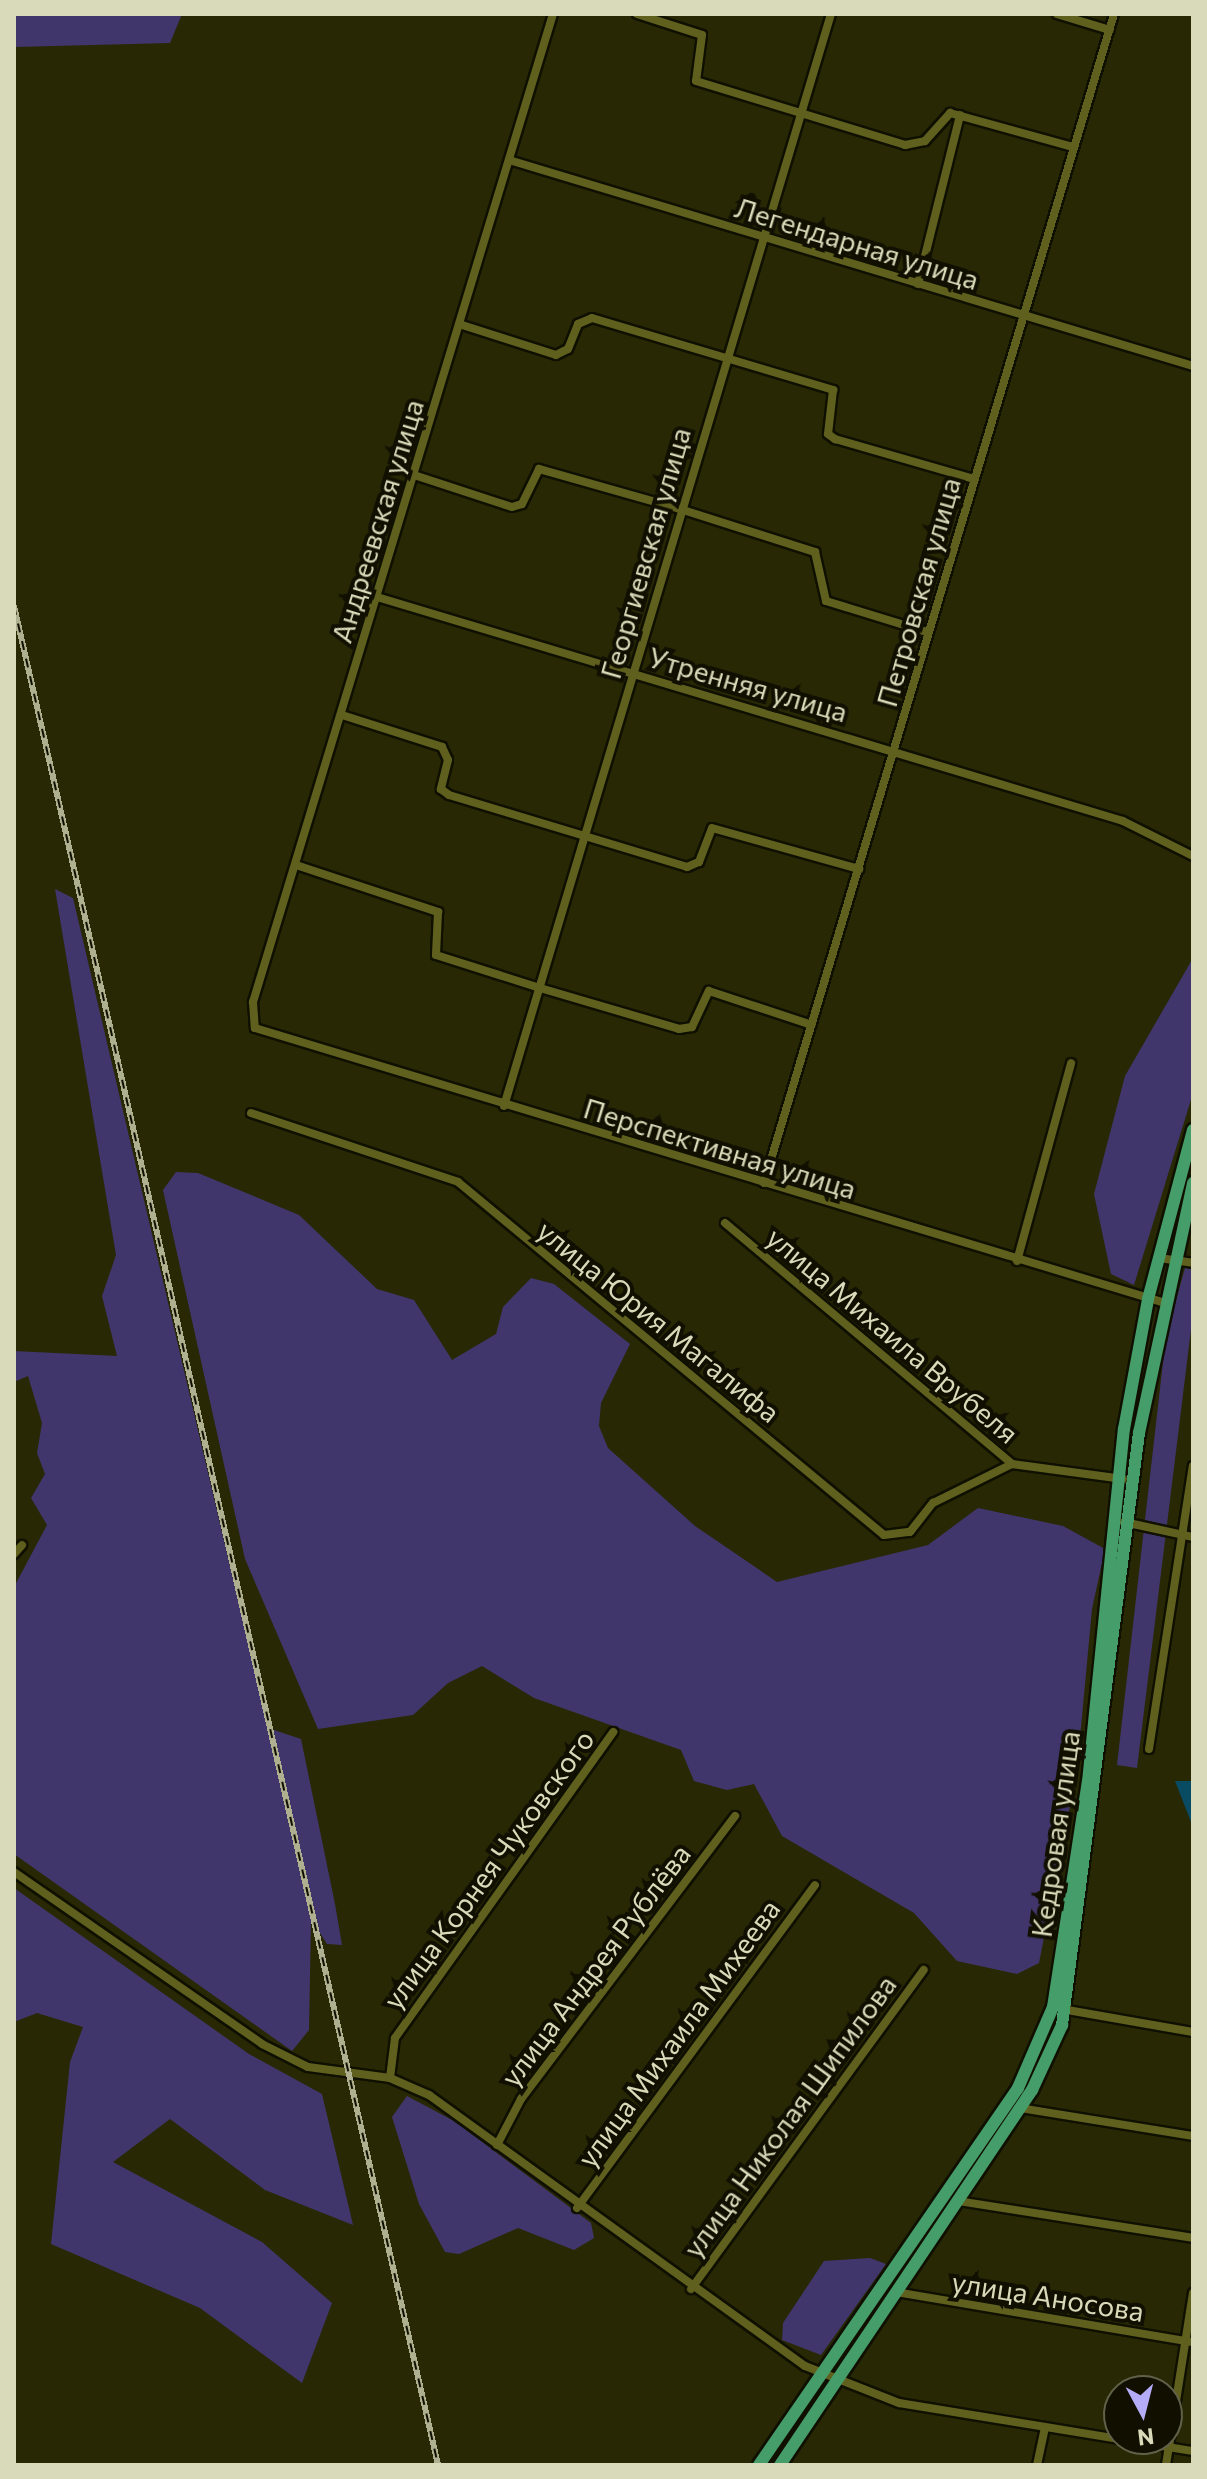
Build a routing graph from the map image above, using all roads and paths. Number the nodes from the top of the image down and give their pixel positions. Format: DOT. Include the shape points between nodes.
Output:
graph roads {
  1 [pos="553,14"];
  2 [pos="637,14"];
  3 [pos="831,14"];
  4 [pos="1057,14"];
  5 [pos="1114,14"];
  6 [pos="1110,30"];
  7 [pos="801,112"];
  8 [pos="960,115"];
  9 [pos="1073,147"];
  10 [pos="509,160"];
  11 [pos="762,238"];
  12 [pos="918,284"];
  13 [pos="1024,316"];
  14 [pos="459,324"];
  15 [pos="726,360"];
  16 [pos="1193,366"];
  17 [pos="414,475"];
  18 [pos="974,479"];
  19 [pos="680,509"];
  20 [pos="377,597"];
  21 [pos="927,632"];
  22 [pos="633,673"];
  23 [pos="342,715"];
  24 [pos="895,750"];
  25 [pos="586,836"];
  26 [pos="1193,856"];
  27 [pos="296,865"];
  28 [pos="859,869"];
  29 [pos="540,988"];
  30 [pos="812,1025"];
  31 [pos="266,1035"];
  32 [pos="1071,1063"];
  33 [pos="504,1106"];
  34 [pos="251,1113"];
  35 [pos="1193,1130"];
  36 [pos="764,1183"];
  37 [pos="1193,1183"];
  38 [pos="725,1223"];
  39 [pos="1166,1259"];
  40 [pos="1017,1261"];
  41 [pos="1193,1263"];
  42 [pos="1148,1299"];
  43 [pos="1162,1302"];
  44 [pos="1012,1464"];
  45 [pos="1193,1466"];
  46 [pos="1126,1480"];
  47 [pos="1115,1519"];
  48 [pos="1128,1523"];
  49 [pos="1182,1535"];
  50 [pos="1193,1537"];
  51 [pos="22,1545"];
  52 [pos="14,1554"];
  53 [pos="613,1732"];
  54 [pos="1149,1749"];
  55 [pos="735,1816"];
  56 [pos="14,1872"];
  57 [pos="815,1885"];
  58 [pos="924,1970"];
  59 [pos="1067,2010"];
  60 [pos="1193,2032"];
  61 [pos="390,2078"];
  62 [pos="1020,2108"];
  63 [pos="1193,2136"];
  64 [pos="497,2145"];
  65 [pos="958,2201"];
  66 [pos="577,2208"];
  67 [pos="1193,2238"];
  68 [pos="691,2289"];
  69 [pos="896,2292"];
  70 [pos="1193,2293"];
  71 [pos="1188,2341"];
  72 [pos="822,2374"];
  73 [pos="1182,2375"];
  74 [pos="837,2379"];
  75 [pos="1045,2428"];
  76 [pos="1103,2437"];
  77 [pos="759,2465"];
  78 [pos="780,2465"];
  79 [pos="1037,2465"];
  1 -- 10 [label="street, Андреевская улица"];
  2 -- 7 [label="street" via="702,35 696,81"];
  3 -- 7 [label="street, Георгиевская улица"];
  4 -- 6 [label="street"];
  5 -- 6 [label="street, Петровская улица"];
  6 -- 9 [label="street, Петровская улица"];
  7 -- 8 [label="street" via="905,145 925,141 940,118"];
  7 -- 11 [label="street, Георгиевская улица"];
  8 -- 9 [label="street"];
  8 -- 12 [label="street"];
  9 -- 13 [label="street, Петровская улица"];
  10 -- 11 [label="street, Легендарная улица"];
  10 -- 14 [label="street, Андреевская улица"];
  11 -- 12 [label="street, Легендарная улица"];
  11 -- 15 [label="street, Георгиевская улица"];
  12 -- 13 [label="street, Легендарная улица"];
  13 -- 16 [label="street, Легендарная улица"];
  13 -- 18 [label="street, Петровская улица"];
  14 -- 15 [label="street" via="556,355 568,349 578,324 592,318"];
  14 -- 17 [label="street, Андреевская улица"];
  15 -- 18 [label="street" via="833,390 828,434 835,439"];
  15 -- 19 [label="street, Георгиевская улица"];
  17 -- 19 [label="street" via="512,507 522,504 539,469"];
  17 -- 20 [label="street, Андреевская улица"];
  18 -- 21 [label="street, Петровская улица"];
  19 -- 21 [label="street" via="815,552 826,601"];
  19 -- 22 [label="street, Георгиевская улица"];
  20 -- 22 [label="street, Утренняя улица"];
  20 -- 23 [label="street, Андреевская улица"];
  21 -- 24 [label="street, Петровская улица"];
  22 -- 24 [label="street, Утренняя улица"];
  22 -- 25 [label="street, Георгиевская улица"];
  23 -- 25 [label="street" via="442,747 448,760 441,789 449,795"];
  23 -- 27 [label="street, Андреевская улица"];
  24 -- 26 [label="street, Утренняя улица" via="1123,821"];
  24 -- 28 [label="street, Петровская улица"];
  25 -- 28 [label="street" via="694,867 718,828"];
  25 -- 29 [label="street, Георгиевская улица"];
  27 -- 29 [label="street" via="438,912 436,955"];
  27 -- 31 [label="street, Андреевская улица" via="253,1002 255,1028"];
  28 -- 30 [label="street, Петровская улица"];
  29 -- 30 [label="street" via="679,1029 692,1027 709,991"];
  29 -- 33 [label="street, Георгиевская улица"];
  30 -- 36 [label="street, Петровская улица"];
  31 -- 33 [label="street, Перспективная улица"];
  32 -- 40 [label="street"];
  33 -- 36 [label="street, Перспективная улица"];
  34 -- 44 [label="street, улица Юрия Магалифа" via="458,1182 884,1535 910,1532 933,1503"];
  35 -- 39 [label="main road, Кедровая улица"];
  36 -- 40 [label="street, Перспективная улица"];
  37 -- 39 [label="main road, Кедровая улица"];
  38 -- 44 [label="street, улица Михаила Врубеля"];
  39 -- 41 [label="street"];
  39 -- 42 [label="main road, Кедровая улица"];
  39 -- 43 [label="main road, Кедровая улица"];
  40 -- 42 [label="street, Перспективная улица"];
  42 -- 43 [label="street, Перспективная улица"];
  42 -- 46 [label="main road, Кедровая улица"];
  43 -- 46 [label="main road, Кедровая улица"];
  44 -- 46 [label="street, улица Михаила Врубеля"];
  45 -- 49 [label="street"];
  46 -- 47 [label="main road, Кедровая улица"];
  46 -- 48 [label="main road, Кедровая улица"];
  47 -- 48 [label="street"];
  47 -- 72 [label="main road, Кедровая улица" via="1088,1782 1053,2007 1018,2088"];
  48 -- 49 [label="street"];
  48 -- 59 [label="main road, Кедровая улица"];
  49 -- 50 [label="street"];
  49 -- 54 [label="street"];
  51 -- 52 [label="street"];
  53 -- 61 [label="street, улица Корнея Чуковского" via="395,2038"];
  55 -- 64 [label="street, улица Андрея Рублёва" via="548,2060"];
  56 -- 61 [label="street" via="262,2044 319,2070"];
  57 -- 66 [label="street, улица Михаила Михеева"];
  58 -- 68 [label="street, улица Николая Шипилова"];
  59 -- 60 [label="street"];
  59 -- 62 [label="main road, Кедровая улица"];
  61 -- 64 [label="street" via="429,2095"];
  62 -- 63 [label="street"];
  62 -- 65 [label="main road, Кедровая улица"];
  64 -- 66 [label="street"];
  65 -- 67 [label="street"];
  65 -- 69 [label="main road, Кедровая улица"];
  66 -- 68 [label="street"];
  68 -- 72 [label="street"];
  69 -- 71 [label="street, улица Аносова"];
  69 -- 74 [label="main road, Кедровая улица"];
  70 -- 71 [label="street"];
  71 -- 73 [label="street"];
  72 -- 74 [label="street"];
  72 -- 77 [label="main road, Кедровая улица"];
  74 -- 75 [label="street" via="899,2403"];
  74 -- 78 [label="main road, Кедровая улица"];
  75 -- 76 [label="street"];
  75 -- 79 [label="street"];
}
